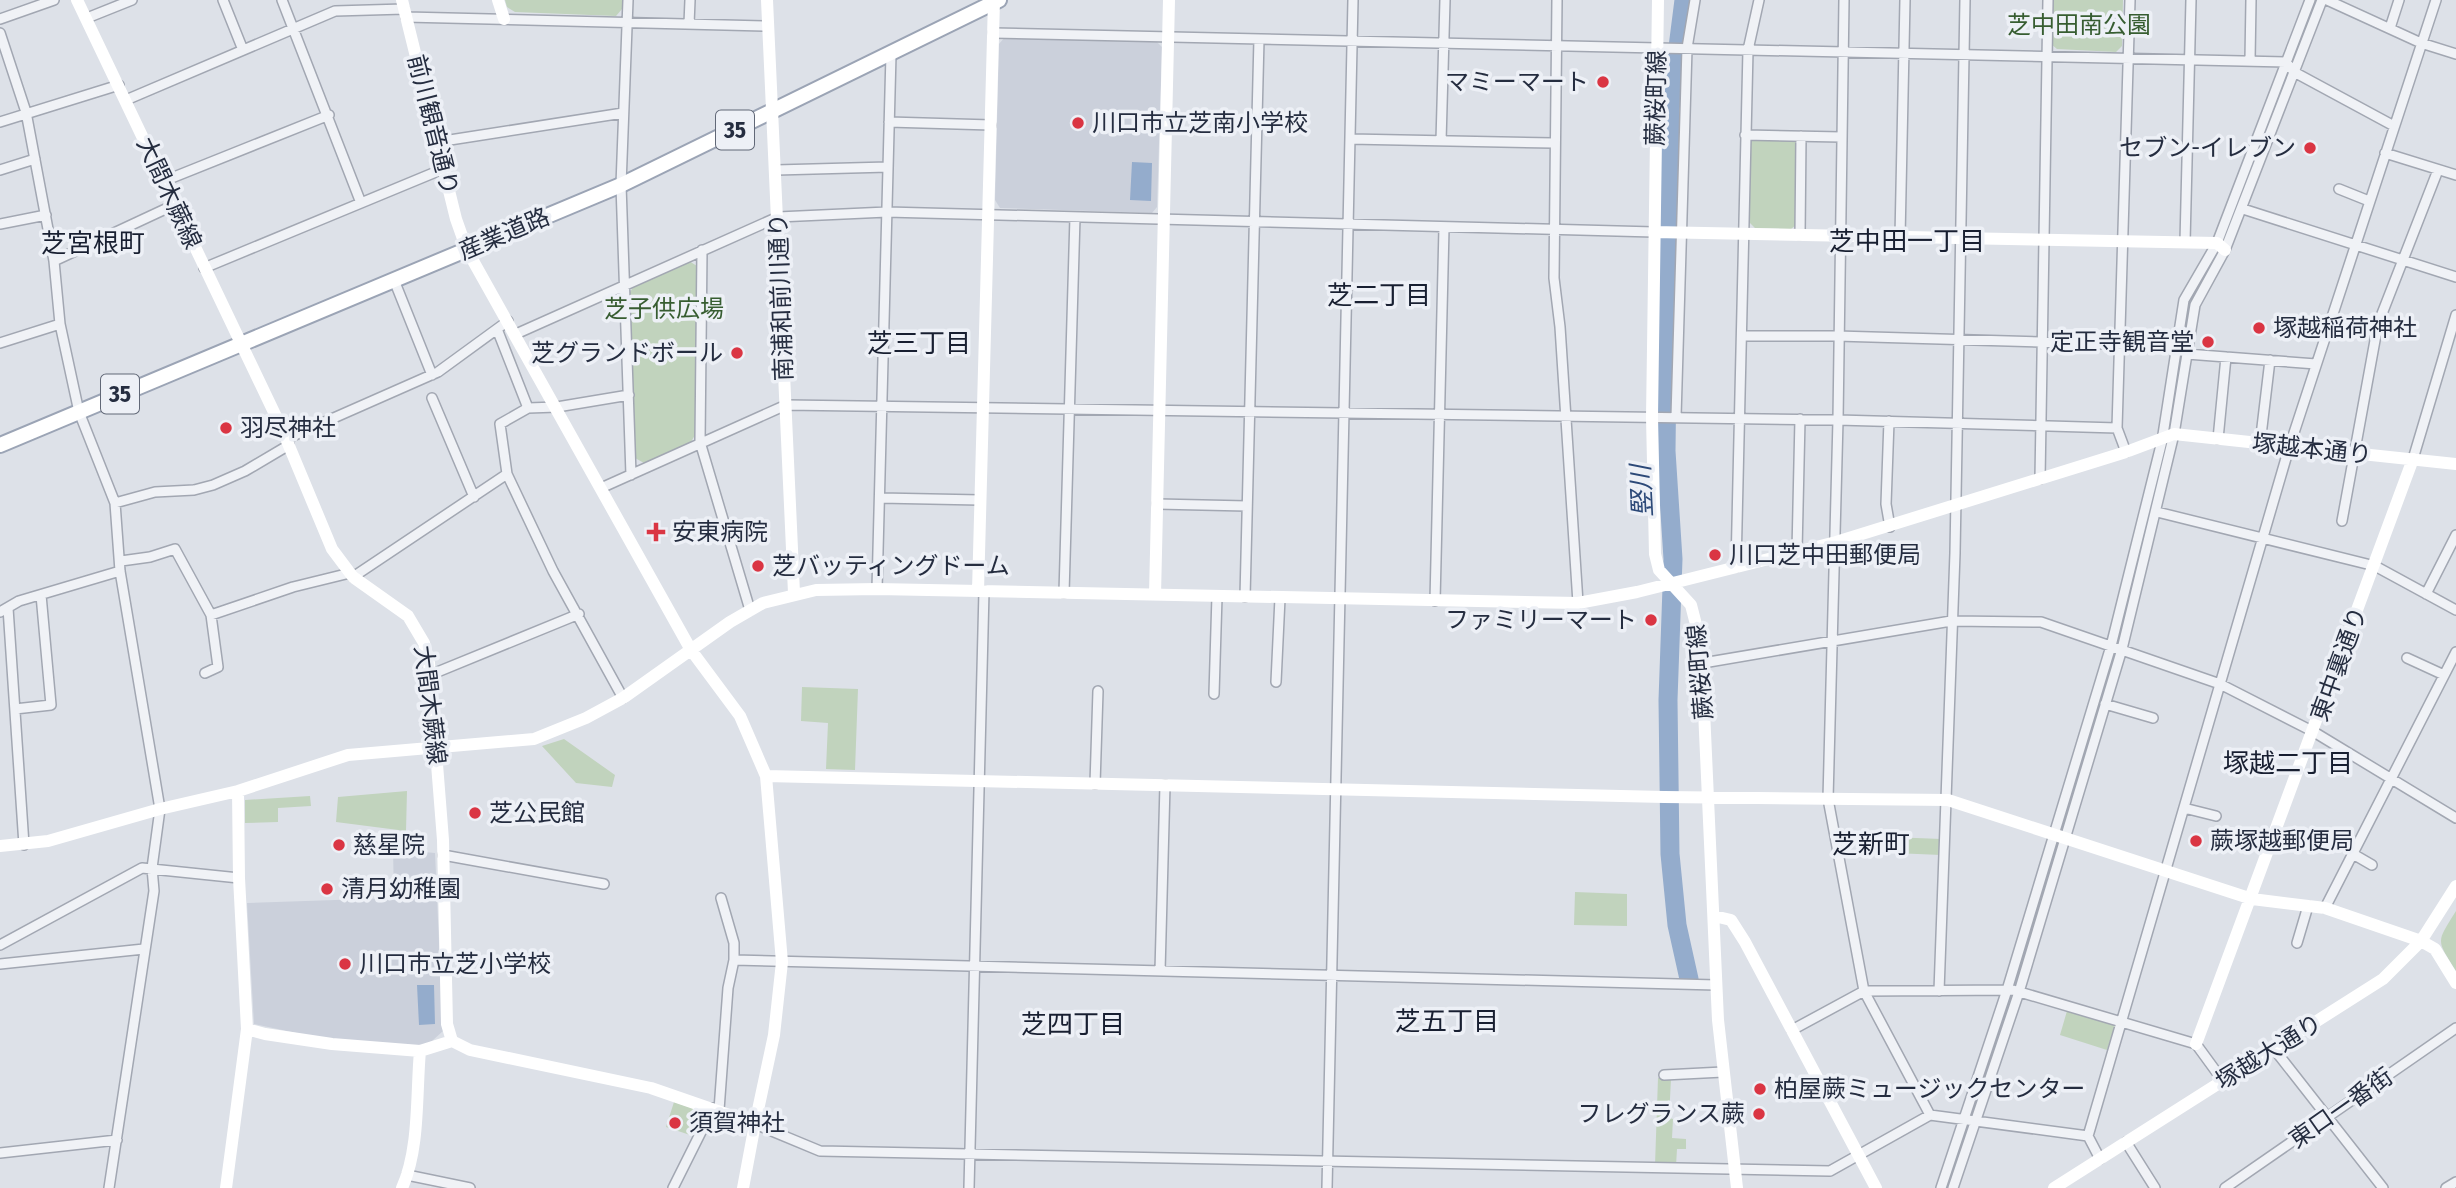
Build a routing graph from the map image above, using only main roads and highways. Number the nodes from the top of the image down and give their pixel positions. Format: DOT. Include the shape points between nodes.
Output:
graph roads {
  1 [pos="995,1"];
  2 [pos="0,445"];
  1 -- 2 [label="main road, 産業道路 / 35" via="621,185"];
}
